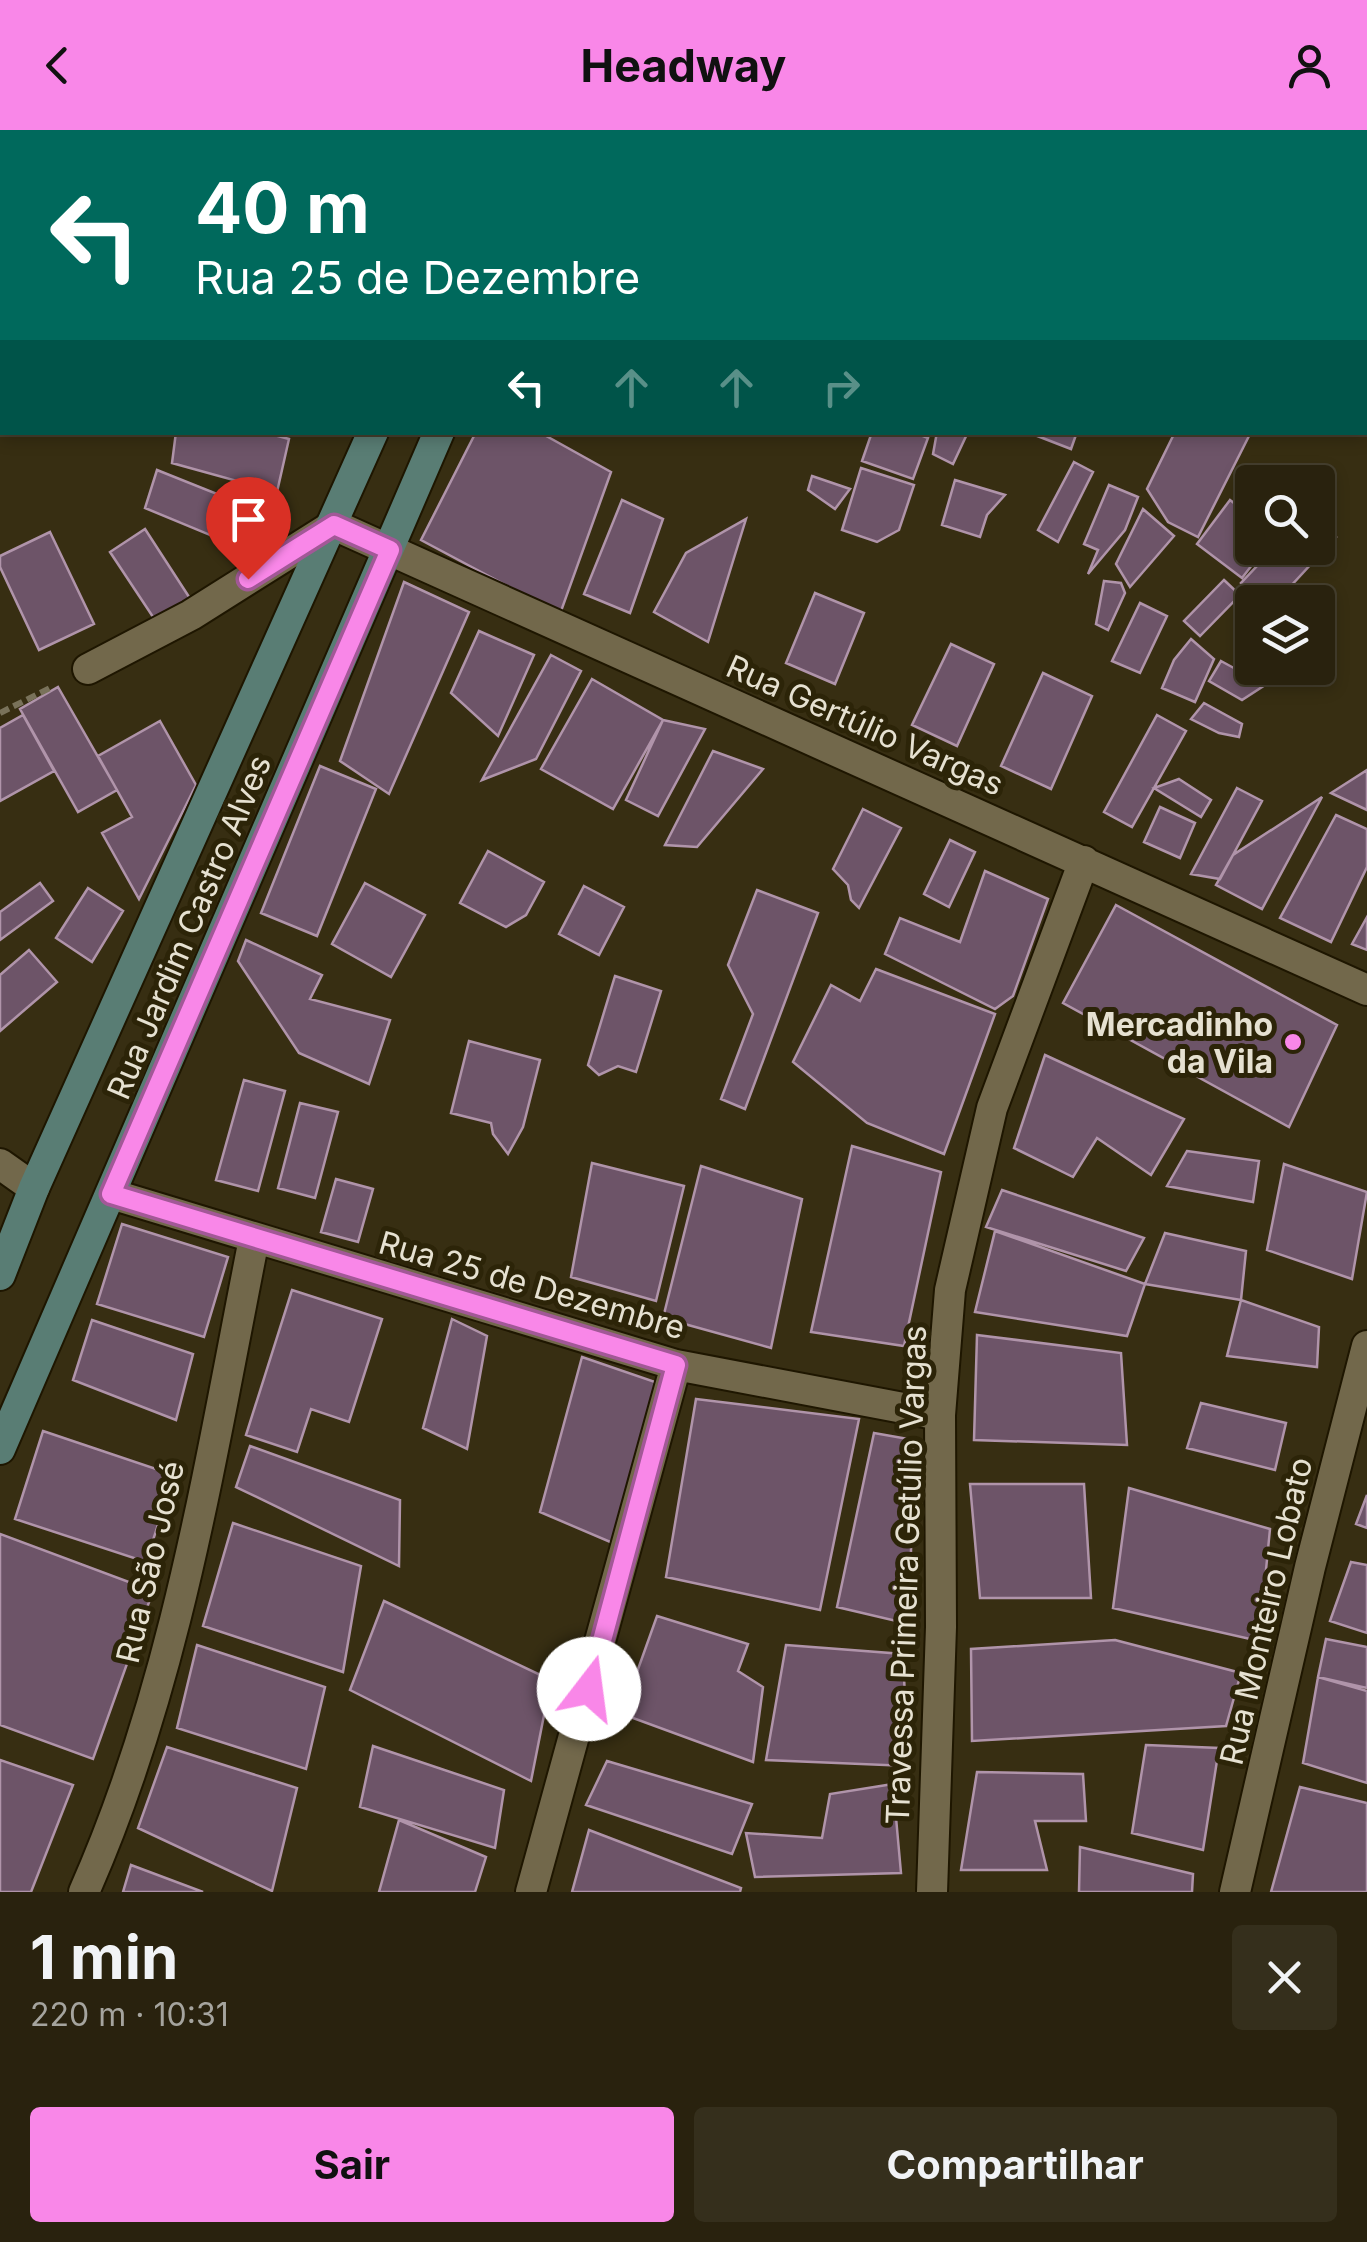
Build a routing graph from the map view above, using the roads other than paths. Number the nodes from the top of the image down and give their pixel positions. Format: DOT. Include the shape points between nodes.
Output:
graph roads {
  1 [pos="372,435"];
  2 [pos="438,435"];
  3 [pos="334,525"];
  4 [pos="390,550"];
  5 [pos="88,669"];
  6 [pos="1084,861"];
  7 [pos="1367,990"];
  8 [pos="0,1164"];
  9 [pos="34,1188"];
  10 [pos="111,1194"];
  11 [pos="254,1240"];
  12 [pos="0,1275"];
  13 [pos="1367,1346"];
  14 [pos="676,1365"];
  15 [pos="940,1414"];
  16 [pos="0,1448"];
  17 [pos="84,1892"];
  18 [pos="531,1892"];
  19 [pos="932,1892"];
  20 [pos="1235,1892"];
  1 -- 3 [label="street, Rua Jardim Castro Alves"];
  2 -- 4 [label="street, Rua Jardim Castro Alves"];
  3 -- 4 [label="street, Rua Gertúlio Vargas"];
  3 -- 5 [label="street" via="191,615"];
  3 -- 9 [label="street, Rua Jardim Castro Alves"];
  4 -- 6 [label="street, Rua Gertúlio Vargas"];
  4 -- 10 [label="street, Rua Jardim Castro Alves"];
  6 -- 7 [label="street, Rua Gertúlio Vargas"];
  6 -- 15 [label="street, Travessa Primeira Getúlio Vargas" via="992,1108 950,1290"];
  8 -- 9 [label="street"];
  9 -- 12 [label="street, Rua Jardim Castro Alves"];
  10 -- 11 [label="street, Rua 25 de Dezembre"];
  10 -- 16 [label="street, Rua Jardim Castro Alves"];
  11 -- 14 [label="street, Rua 25 de Dezembre"];
  11 -- 17 [label="street, Rua São José" via="181,1604 135,1764"];
  13 -- 20 [label="street, Rua Monteiro Lobato"];
  14 -- 15 [label="street, Rua 25 de Dezembre"];
  14 -- 18 [label="street"];
  15 -- 19 [label="street, Travessa Primeira Getúlio Vargas"];
}
